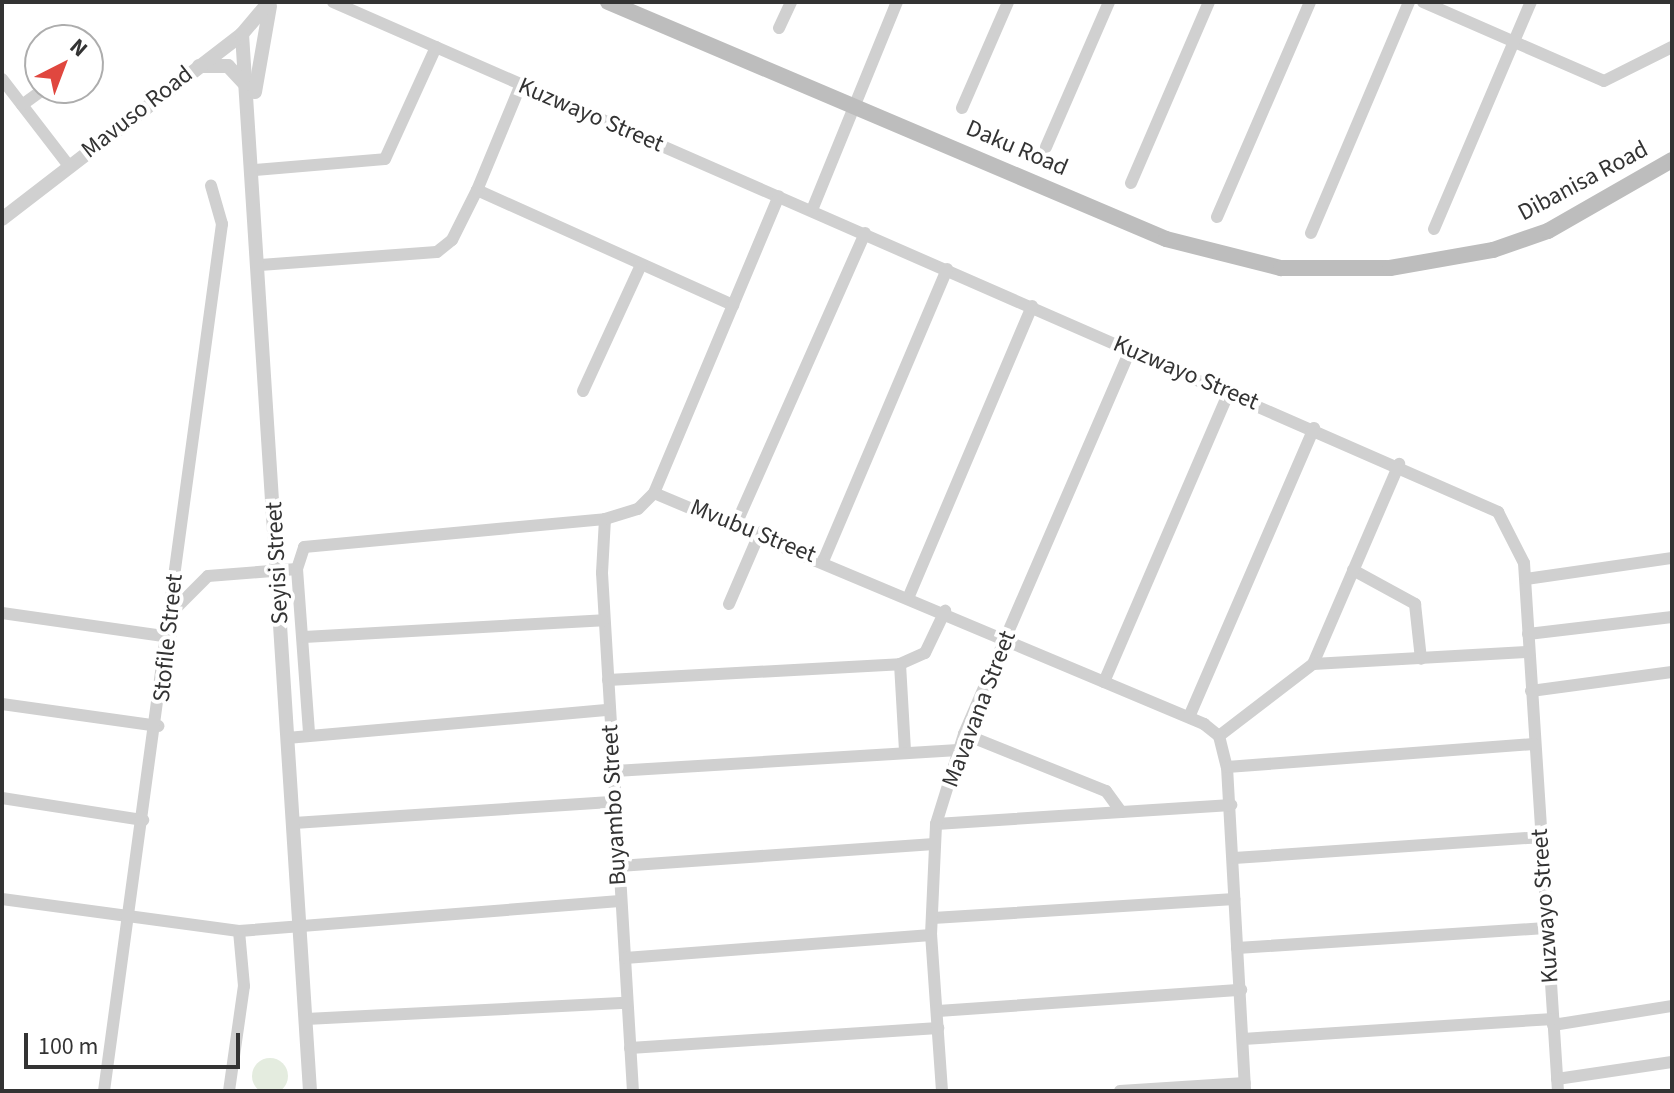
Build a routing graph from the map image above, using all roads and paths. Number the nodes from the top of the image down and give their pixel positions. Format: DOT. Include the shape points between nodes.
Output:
graph roads {
  1 [pos="270,2"];
  2 [pos="333,2"];
  3 [pos="608,2"];
  4 [pos="791,2"];
  5 [pos="897,2"];
  6 [pos="1008,2"];
  7 [pos="1109,2"];
  8 [pos="1209,2"];
  9 [pos="1310,2"];
  10 [pos="1409,2"];
  11 [pos="1423,2"];
  12 [pos="1531,2"];
  13 [pos="779,28"];
  14 [pos="242,34"];
  15 [pos="1514,42"];
  16 [pos="436,47"];
  17 [pos="1672,47"];
  18 [pos="194,67"];
  19 [pos="521,84"];
  20 [pos="4,85"];
  21 [pos="248,89"];
  22 [pos="852,102"];
  23 [pos="22,105"];
  24 [pos="962,108"];
  25 [pos="253,117"];
  26 [pos="1046,147"];
  27 [pos="1672,160"];
  28 [pos="69,166"];
  29 [pos="255,170"];
  30 [pos="1131,183"];
  31 [pos="211,186"];
  32 [pos="477,190"];
  33 [pos="779,196"];
  34 [pos="812,210"];
  35 [pos="1217,217"];
  36 [pos="2,219"];
  37 [pos="1434,229"];
  38 [pos="865,233"];
  39 [pos="1311,233"];
  40 [pos="1422,264"];
  41 [pos="260,265"];
  42 [pos="641,265"];
  43 [pos="947,269"];
  44 [pos="733,305"];
  45 [pos="1032,306"];
  46 [pos="1131,349"];
  47 [pos="583,391"];
  48 [pos="1229,392"];
  49 [pos="1314,428"];
  50 [pos="1399,464"];
  51 [pos="654,493"];
  52 [pos="605,519"];
  53 [pos="737,522"];
  54 [pos="760,532"];
  55 [pos="1672,558"];
  56 [pos="824,559"];
  57 [pos="297,569"];
  58 [pos="1353,570"];
  59 [pos="277,572"];
  60 [pos="1526,579"];
  61 [pos="909,596"];
  62 [pos="729,604"];
  63 [pos="174,610"];
  64 [pos="945,611"];
  65 [pos="2,613"];
  66 [pos="1672,617"];
  67 [pos="604,620"];
  68 [pos="1528,634"];
  69 [pos="170,637"];
  70 [pos="304,637"];
  71 [pos="1005,639"];
  72 [pos="1529,652"];
  73 [pos="1421,659"];
  74 [pos="900,664"];
  75 [pos="1313,664"];
  76 [pos="1672,672"];
  77 [pos="608,680"];
  78 [pos="1104,682"];
  79 [pos="1531,691"];
  80 [pos="2,704"];
  81 [pos="609,710"];
  82 [pos="1189,717"];
  83 [pos="158,726"];
  84 [pos="309,731"];
  85 [pos="964,734"];
  86 [pos="1219,736"];
  87 [pos="287,738"];
  88 [pos="1534,744"];
  89 [pos="958,750"];
  90 [pos="905,752"];
  91 [pos="1227,767"];
  92 [pos="615,771"];
  93 [pos="2,798"];
  94 [pos="614,802"];
  95 [pos="1231,805"];
  96 [pos="1121,812"];
  97 [pos="143,820"];
  98 [pos="294,823"];
  99 [pos="936,824"];
  100 [pos="1539,837"];
  101 [pos="934,844"];
  102 [pos="1234,858"];
  103 [pos="619,866"];
  104 [pos="2,899"];
  105 [pos="1234,899"];
  106 [pos="620,901"];
  107 [pos="933,918"];
  108 [pos="130,920"];
  109 [pos="301,924"];
  110 [pos="1545,928"];
  111 [pos="239,931"];
  112 [pos="931,935"];
  113 [pos="1237,948"];
  114 [pos="625,958"];
  115 [pos="1241,990"];
  116 [pos="626,1003"];
  117 [pos="1672,1006"];
  118 [pos="938,1011"];
  119 [pos="306,1019"];
  120 [pos="1553,1022"];
  121 [pos="938,1028"];
  122 [pos="1243,1039"];
  123 [pos="630,1048"];
  124 [pos="1672,1062"];
  125 [pos="1557,1085"];
  126 [pos="1245,1087"];
  127 [pos="104,1091"];
  128 [pos="229,1091"];
  129 [pos="310,1091"];
  130 [pos="633,1091"];
  131 [pos="942,1091"];
  132 [pos="1120,1091"];
  1 -- 14 [label="street, Mavuso Road"];
  1 -- 25 [label="street"];
  2 -- 16 [label="street, Kuzwayo Street"];
  3 -- 22 [label="main road, Daku Road"];
  4 -- 13 [label="street"];
  5 -- 22 [label="street"];
  6 -- 24 [label="street"];
  7 -- 26 [label="street"];
  8 -- 30 [label="street"];
  9 -- 35 [label="street"];
  10 -- 39 [label="street"];
  11 -- 15 [label="street"];
  12 -- 15 [label="street"];
  14 -- 18 [label="street, Mavuso Road"];
  14 -- 21 [label="street, Seyisi Street"];
  15 -- 17 [label="street" via="1611,81"];
  15 -- 37 [label="street"];
  16 -- 19 [label="street, Kuzwayo Street"];
  16 -- 29 [label="street" via="385,159"];
  18 -- 21 [label="street" via="228,66"];
  18 -- 28 [label="street, Mavuso Road"];
  19 -- 32 [label="street"];
  19 -- 33 [label="street, Kuzwayo Street"];
  20 -- 23 [label="street"];
  21 -- 25 [label="street, Seyisi Street"];
  22 -- 34 [label="street"];
  22 -- 40 [label="main road, Daku Road" via="1215,255 1304,271"];
  23 -- 28 [label="street"];
  25 -- 29 [label="street, Seyisi Street"];
  27 -- 40 [label="main road, Dibanisa Road" via="1548,231"];
  28 -- 36 [label="street, Mavuso Road"];
  29 -- 41 [label="street, Seyisi Street"];
  31 -- 63 [label="street, Stofile Street" via="222,224"];
  32 -- 41 [label="street" via="452,240 437,252"];
  32 -- 42 [label="street"];
  33 -- 34 [label="street, Kuzwayo Street"];
  33 -- 44 [label="street"];
  34 -- 38 [label="street, Kuzwayo Street"];
  38 -- 43 [label="street, Kuzwayo Street"];
  38 -- 53 [label="street"];
  41 -- 59 [label="street, Seyisi Street"];
  42 -- 44 [label="street"];
  42 -- 47 [label="street"];
  43 -- 45 [label="street, Kuzwayo Street"];
  43 -- 56 [label="street"];
  44 -- 51 [label="street"];
  45 -- 46 [label="street, Kuzwayo Street"];
  45 -- 61 [label="street"];
  46 -- 48 [label="street, Kuzwayo Street"];
  46 -- 71 [label="street, Mavavana Street"];
  48 -- 49 [label="street, Kuzwayo Street"];
  48 -- 78 [label="street"];
  49 -- 50 [label="street, Kuzwayo Street"];
  49 -- 82 [label="street"];
  50 -- 58 [label="street"];
  50 -- 60 [label="street, Kuzwayo Street" via="1498,512 1516,538"];
  51 -- 52 [label="street" via="638,509"];
  51 -- 53 [label="street, Mvubu Street"];
  52 -- 57 [label="street" via="304,547"];
  52 -- 67 [label="street, Buyambo Street"];
  53 -- 54 [label="street, Mvubu Street"];
  54 -- 56 [label="street, Mvubu Street"];
  54 -- 62 [label="street"];
  55 -- 60 [label="street"];
  56 -- 61 [label="street, Mvubu Street"];
  57 -- 59 [label="street"];
  57 -- 70 [label="street"];
  58 -- 73 [label="street" via="1415,604"];
  58 -- 75 [label="street"];
  59 -- 63 [label="street" via="208,576"];
  59 -- 87 [label="street, Seyisi Street"];
  60 -- 68 [label="street, Kuzwayo Street"];
  61 -- 64 [label="street, Mvubu Street"];
  63 -- 69 [label="street, Stofile Street"];
  64 -- 71 [label="street, Mvubu Street"];
  64 -- 74 [label="street" via="925,653"];
  65 -- 69 [label="street"];
  66 -- 68 [label="street"];
  67 -- 70 [label="street"];
  67 -- 77 [label="street, Buyambo Street"];
  68 -- 72 [label="street, Kuzwayo Street"];
  69 -- 83 [label="street, Stofile Street"];
  70 -- 84 [label="street"];
  71 -- 78 [label="street, Mvubu Street"];
  71 -- 85 [label="street, Mavavana Street"];
  72 -- 73 [label="street"];
  72 -- 79 [label="street, Kuzwayo Street"];
  73 -- 75 [label="street"];
  74 -- 77 [label="street"];
  74 -- 90 [label="street"];
  75 -- 86 [label="street"];
  76 -- 79 [label="street"];
  77 -- 81 [label="street, Buyambo Street"];
  78 -- 82 [label="street, Mvubu Street"];
  79 -- 88 [label="street, Kuzwayo Street"];
  80 -- 83 [label="street"];
  81 -- 84 [label="street"];
  81 -- 92 [label="street, Buyambo Street"];
  82 -- 86 [label="street, Mvubu Street"];
  83 -- 97 [label="street, Stofile Street"];
  84 -- 87 [label="street"];
  85 -- 89 [label="street, Mavavana Street"];
  85 -- 96 [label="street" via="1106,791"];
  86 -- 91 [label="street"];
  87 -- 98 [label="street, Seyisi Street"];
  88 -- 91 [label="street"];
  88 -- 100 [label="street, Kuzwayo Street"];
  89 -- 90 [label="street"];
  89 -- 99 [label="street, Mavavana Street"];
  90 -- 92 [label="street"];
  91 -- 95 [label="street"];
  92 -- 94 [label="street, Buyambo Street"];
  93 -- 97 [label="street"];
  94 -- 98 [label="street"];
  94 -- 103 [label="street, Buyambo Street"];
  95 -- 96 [label="street"];
  95 -- 102 [label="street"];
  96 -- 99 [label="street"];
  97 -- 108 [label="street, Stofile Street"];
  98 -- 109 [label="street, Seyisi Street"];
  99 -- 101 [label="street, Mavavana Street"];
  100 -- 102 [label="street"];
  100 -- 110 [label="street, Kuzwayo Street"];
  101 -- 103 [label="street"];
  101 -- 107 [label="street, Mavavana Street"];
  102 -- 105 [label="street"];
  103 -- 106 [label="street, Buyambo Street"];
  104 -- 108 [label="street"];
  105 -- 107 [label="street"];
  105 -- 113 [label="street"];
  106 -- 109 [label="street"];
  106 -- 114 [label="street, Buyambo Street"];
  107 -- 112 [label="street, Mavavana Street"];
  108 -- 111 [label="street"];
  108 -- 127 [label="street, Stofile Street"];
  109 -- 111 [label="street"];
  109 -- 119 [label="street, Seyisi Street"];
  110 -- 113 [label="street"];
  110 -- 120 [label="street, Kuzwayo Street"];
  111 -- 128 [label="street" via="244,986"];
  112 -- 114 [label="street"];
  112 -- 118 [label="street, Mavavana Street"];
  113 -- 115 [label="street"];
  114 -- 116 [label="street, Buyambo Street"];
  115 -- 118 [label="street"];
  115 -- 122 [label="street"];
  116 -- 119 [label="street"];
  116 -- 123 [label="street, Buyambo Street"];
  117 -- 120 [label="street"];
  118 -- 121 [label="street, Mavavana Street"];
  119 -- 129 [label="street, Seyisi Street"];
  120 -- 122 [label="street"];
  120 -- 125 [label="street, Kuzwayo Street"];
  121 -- 123 [label="street"];
  121 -- 131 [label="street, Mavavana Street"];
  122 -- 126 [label="street"];
  123 -- 130 [label="street, Buyambo Street"];
  124 -- 125 [label="street"];
  126 -- 132 [label="street"];
}
